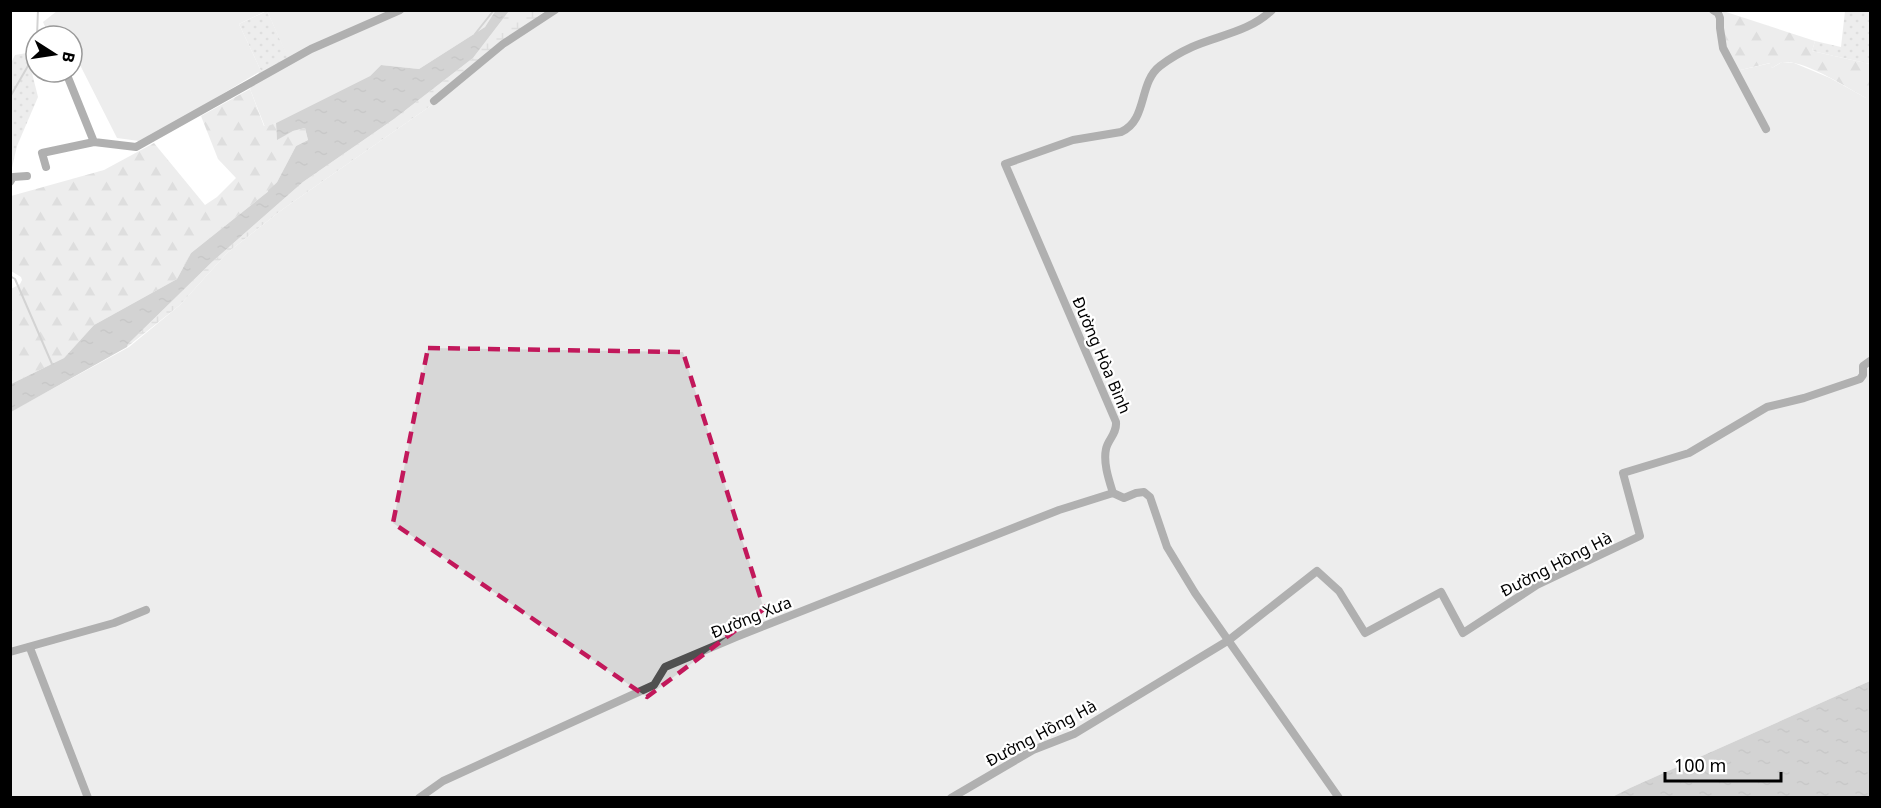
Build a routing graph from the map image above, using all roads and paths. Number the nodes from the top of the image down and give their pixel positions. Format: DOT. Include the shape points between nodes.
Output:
graph roads {
  1 [pos="400,10"];
  2 [pos="555,10"];
  3 [pos="1272,10"];
  4 [pos="1713,10"];
  5 [pos="71,84"];
  6 [pos="434,101"];
  7 [pos="1767,129"];
  8 [pos="94,142"];
  9 [pos="46,167"];
  10 [pos="27,176"];
  11 [pos="10,182"];
  12 [pos="1870,361"];
  13 [pos="1113,493"];
  14 [pos="146,610"];
  15 [pos="1229,640"];
  16 [pos="30,648"];
  17 [pos="10,652"];
  18 [pos="88,798"];
  19 [pos="419,798"];
  20 [pos="951,798"];
  21 [pos="1340,798"];
  1 -- 8 [label="street" via="311,49 136,147"];
  2 -- 6 [label="street" via="503,44"];
  3 -- 13 [label="street, Đường Hòa Bình" via="1247,28 1191,47 1159,67 1149,77 1140,109 1127,129 1073,140 1005,164 1116,422 1105,451"];
  4 -- 7 [label="street" via="1720,18 1724,48"];
  5 -- 8 [label="street"];
  8 -- 9 [label="street" via="42,153"];
  10 -- 11 [label="street" via="13,177"];
  12 -- 15 [label="street, Đường Hồng Hà" via="1863,366 1860,380 1767,407 1689,453 1623,473 1640,536 1530,589 1463,633 1441,592 1365,633 1339,591 1317,571"];
  13 -- 15 [label="street" via="1124,498 1144,492 1150,497 1167,547"];
  13 -- 19 [label="street, Đường Xưa" via="966,546 665,667 654,685 443,781"];
  14 -- 16 [label="street"];
  15 -- 20 [label="street, Đường Hồng Hà" via="1074,734 1033,750"];
  15 -- 21 [label="street"];
  16 -- 17 [label="street"];
  16 -- 18 [label="street"];
}
